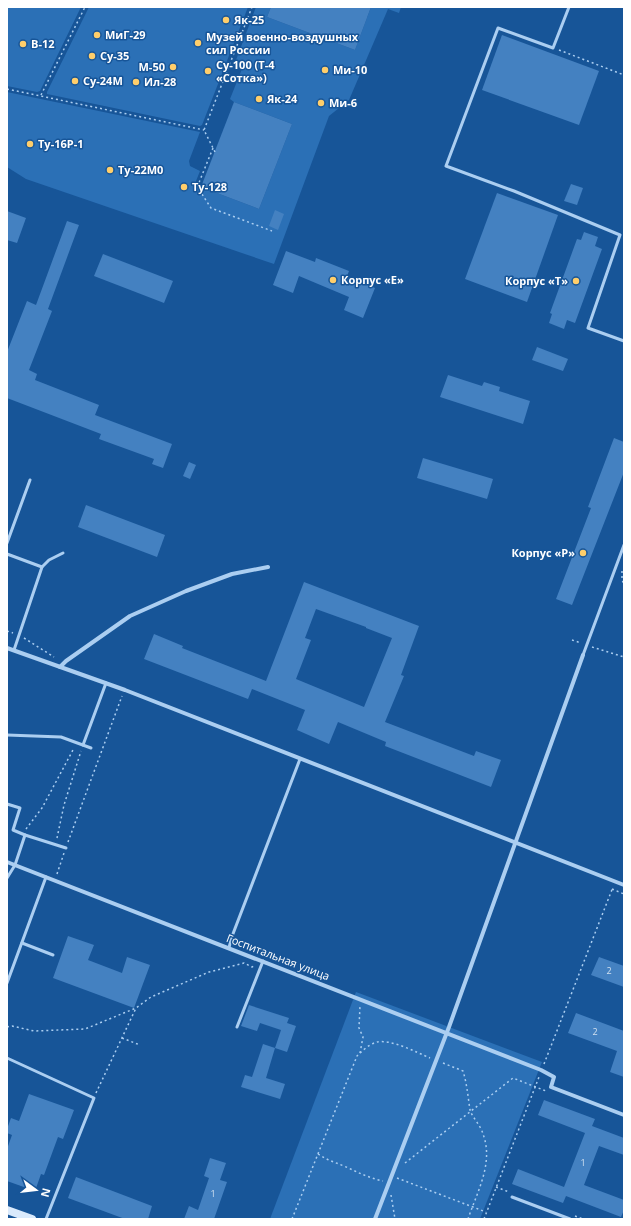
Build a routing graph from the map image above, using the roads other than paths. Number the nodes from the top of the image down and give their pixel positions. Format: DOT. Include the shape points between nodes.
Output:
graph roads {
  1 [pos="569,7"];
  2 [pos="624,341"];
  3 [pos="30,480"];
  4 [pos="7,543"];
  5 [pos="624,545"];
  6 [pos="63,553"];
  7 [pos="7,554"];
  8 [pos="42,567"];
  9 [pos="268,567"];
  10 [pos="7,648"];
  11 [pos="14,650"];
  12 [pos="583,655"];
  13 [pos="60,667"];
  14 [pos="106,683"];
  15 [pos="7,735"];
  16 [pos="83,745"];
  17 [pos="91,748"];
  18 [pos="300,759"];
  19 [pos="7,804"];
  20 [pos="25,835"];
  21 [pos="515,843"];
  22 [pos="66,848"];
  23 [pos="7,862"];
  24 [pos="14,865"];
  25 [pos="46,877"];
  26 [pos="7,878"];
  27 [pos="624,885"];
  28 [pos="22,943"];
  29 [pos="229,948"];
  30 [pos="53,955"];
  31 [pos="260,961"];
  32 [pos="7,983"];
  33 [pos="237,1027"];
  34 [pos="446,1033"];
  35 [pos="7,1058"];
  36 [pos="624,1115"];
  37 [pos="512,1197"];
  38 [pos="7,1210"];
  39 [pos="32,1219"];
  40 [pos="46,1219"];
  41 [pos="375,1219"];
  42 [pos="570,1219"];
  1 -- 2 [label="lane" via="553,48 498,28 446,166 620,235 588,328"];
  3 -- 4 [label="lane"];
  5 -- 12 [label="lane"];
  6 -- 8 [label="lane"];
  7 -- 8 [label="lane"];
  8 -- 11 [label="lane"];
  9 -- 13 [label="street" via="232,574 130,616"];
  10 -- 11 [label="street"];
  11 -- 13 [label="street"];
  12 -- 21 [label="street"];
  13 -- 14 [label="street"];
  14 -- 16 [label="lane"];
  14 -- 18 [label="street"];
  15 -- 16 [label="lane" via="61,737"];
  16 -- 17 [label="lane"];
  18 -- 21 [label="street"];
  18 -- 29 [label="lane"];
  19 -- 20 [label="lane" via="20,808 12,830"];
  20 -- 22 [label="lane"];
  20 -- 24 [label="lane"];
  21 -- 27 [label="street"];
  21 -- 34 [label="street"];
  23 -- 24 [label="street, Госпитальная улица"];
  24 -- 25 [label="street, Госпитальная улица"];
  24 -- 26 [label="lane"];
  25 -- 28 [label="lane"];
  25 -- 29 [label="street, Госпитальная улица"];
  28 -- 30 [label="lane"];
  28 -- 32 [label="lane"];
  29 -- 31 [label="street, Госпитальная улица"];
  31 -- 33 [label="lane"];
  31 -- 34 [label="street, Госпитальная улица"];
  34 -- 36 [label="street, Госпитальная улица" via="541,1070 554,1077 551,1087"];
  34 -- 41 [label="street"];
  35 -- 40 [label="lane" via="94,1098"];
  37 -- 42 [label="lane"];
  38 -- 39 [label="street"];
}
